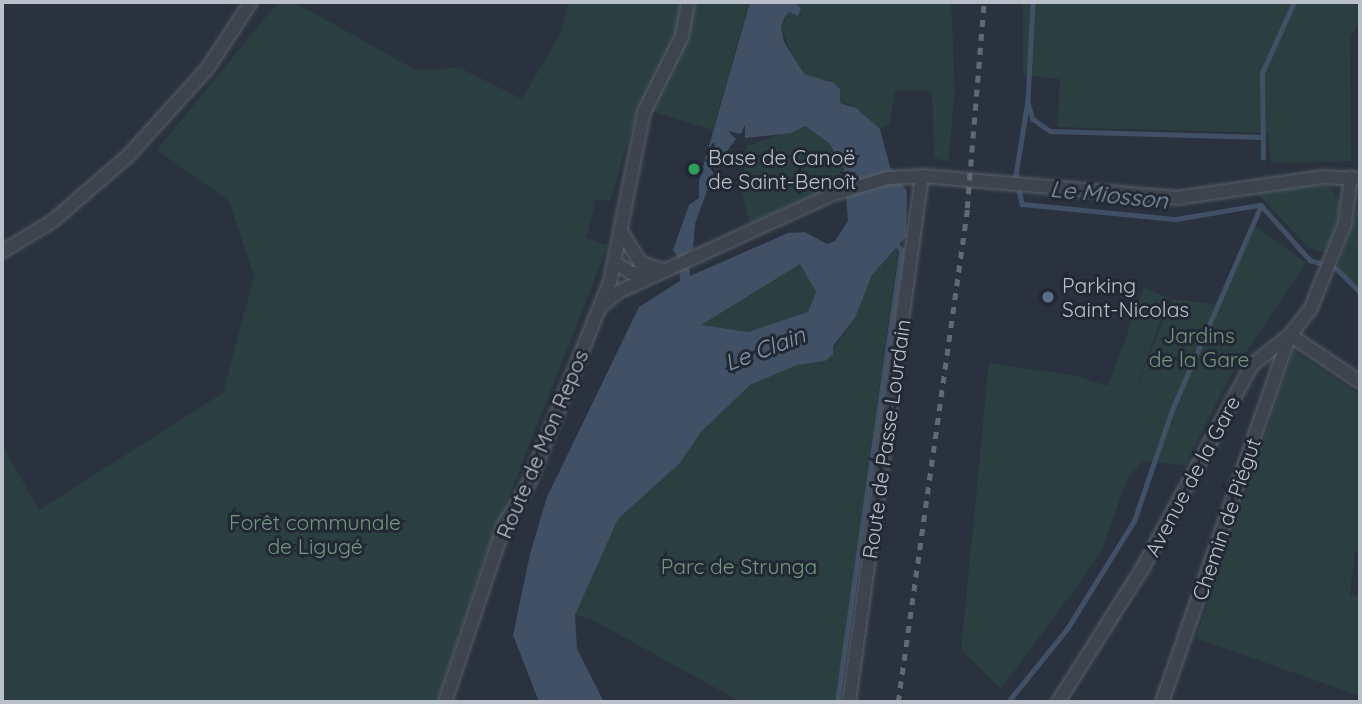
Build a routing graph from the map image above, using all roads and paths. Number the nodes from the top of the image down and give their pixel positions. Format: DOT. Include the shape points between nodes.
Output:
graph roads {
  1 [pos="251,2"];
  2 [pos="688,2"];
  3 [pos="922,176"];
  4 [pos="1355,178"];
  5 [pos="622,229"];
  6 [pos="2,252"];
  7 [pos="615,263"];
  8 [pos="665,271"];
  9 [pos="600,306"];
  10 [pos="1290,335"];
  11 [pos="1360,382"];
  12 [pos="445,702"];
  13 [pos="849,702"];
  14 [pos="1058,702"];
  15 [pos="1162,702"];
  1 -- 6 [label="street" via="207,69 129,155 54,220"];
  2 -- 5 [label="street, Route de Mon Repos" via="682,36 645,112"];
  3 -- 4 [label="street" via="1177,198"];
  3 -- 8 [label="street" via="907,175 833,194"];
  3 -- 13 [label="street, Route de Passe Lourdain"];
  4 -- 10 [label="street, Avenue de la Gare" via="1327,275 1311,308"];
  5 -- 7 [label="street, Route de Mon Repos"];
  5 -- 8 [label="street" via="632,256 650,269"];
  7 -- 8 [label="street" via="640,275"];
  7 -- 9 [label="street, Route de Mon Repos"];
  8 -- 9 [label="street" via="618,292"];
  9 -- 12 [label="street, Route de Mon Repos" via="529,483 505,523"];
  10 -- 11 [label="street"];
  10 -- 14 [label="street, Avenue de la Gare" via="1252,365 1142,569"];
  10 -- 15 [label="street, Chemin de Piégut"];
}
